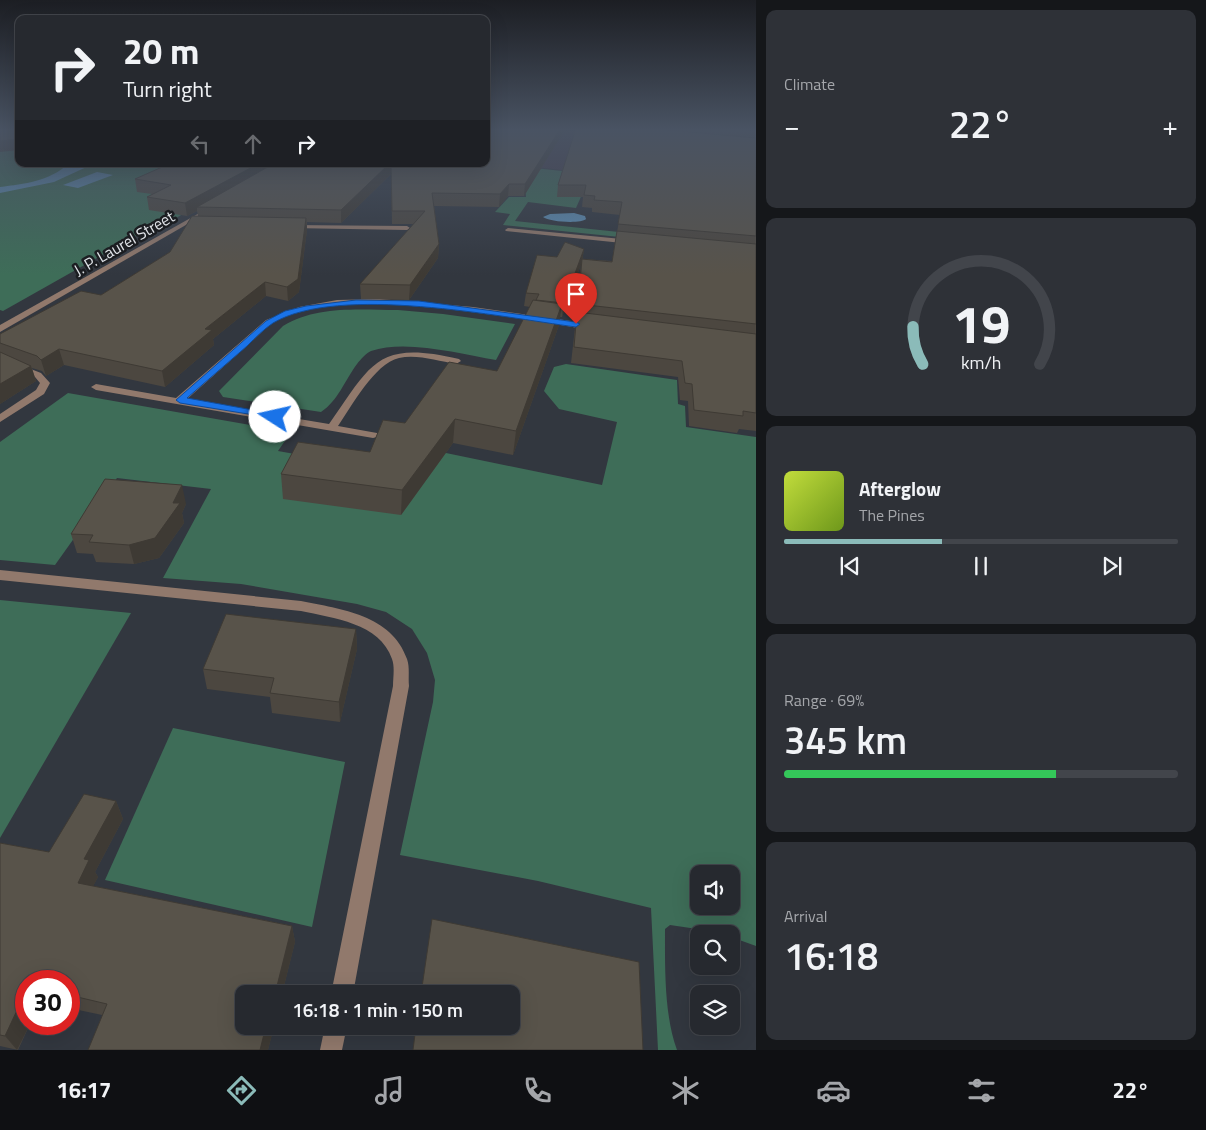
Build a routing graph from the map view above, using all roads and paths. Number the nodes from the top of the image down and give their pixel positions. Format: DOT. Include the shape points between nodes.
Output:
graph roads {
  1 [pos="207,210"];
  2 [pos="184,224"];
  3 [pos="203,225"];
  4 [pos="281,226"];
  5 [pos="407,228"];
  6 [pos="508,230"];
  7 [pos="641,243"];
  8 [pos="605,328"];
  9 [pos="0,329"];
  10 [pos="0,360"];
  11 [pos="456,361"];
  12 [pos="96,387"];
  13 [pos="180,400"];
  14 [pos="0,419"];
  15 [pos="332,427"];
  16 [pos="373,435"];
  17 [pos="0,575"];
  18 [pos="344,985"];
  19 [pos="334,1035"];
  20 [pos="331,1050"];
  1 -- 2 [label="street, J. P. Laurel Street"];
  2 -- 3 [label="street"];
  2 -- 9 [label="street, J. P. Laurel Street"];
  4 -- 5 [label="street"];
  6 -- 7 [label="street"];
  8 -- 13 [label="street" via="419,304 356,302 323,305 288,313 269,322"];
  10 -- 14 [label="street" via="38,375 45,383 40,392"];
  11 -- 15 [label="street" via="412,355 394,356 384,361 372,372"];
  12 -- 13 [label="street"];
  13 -- 15 [label="street"];
  15 -- 16 [label="street"];
  17 -- 18 [label="street" via="301,606 369,624 389,640 400,660 401,686"];
  19 -- 20 [label="street"];
}
